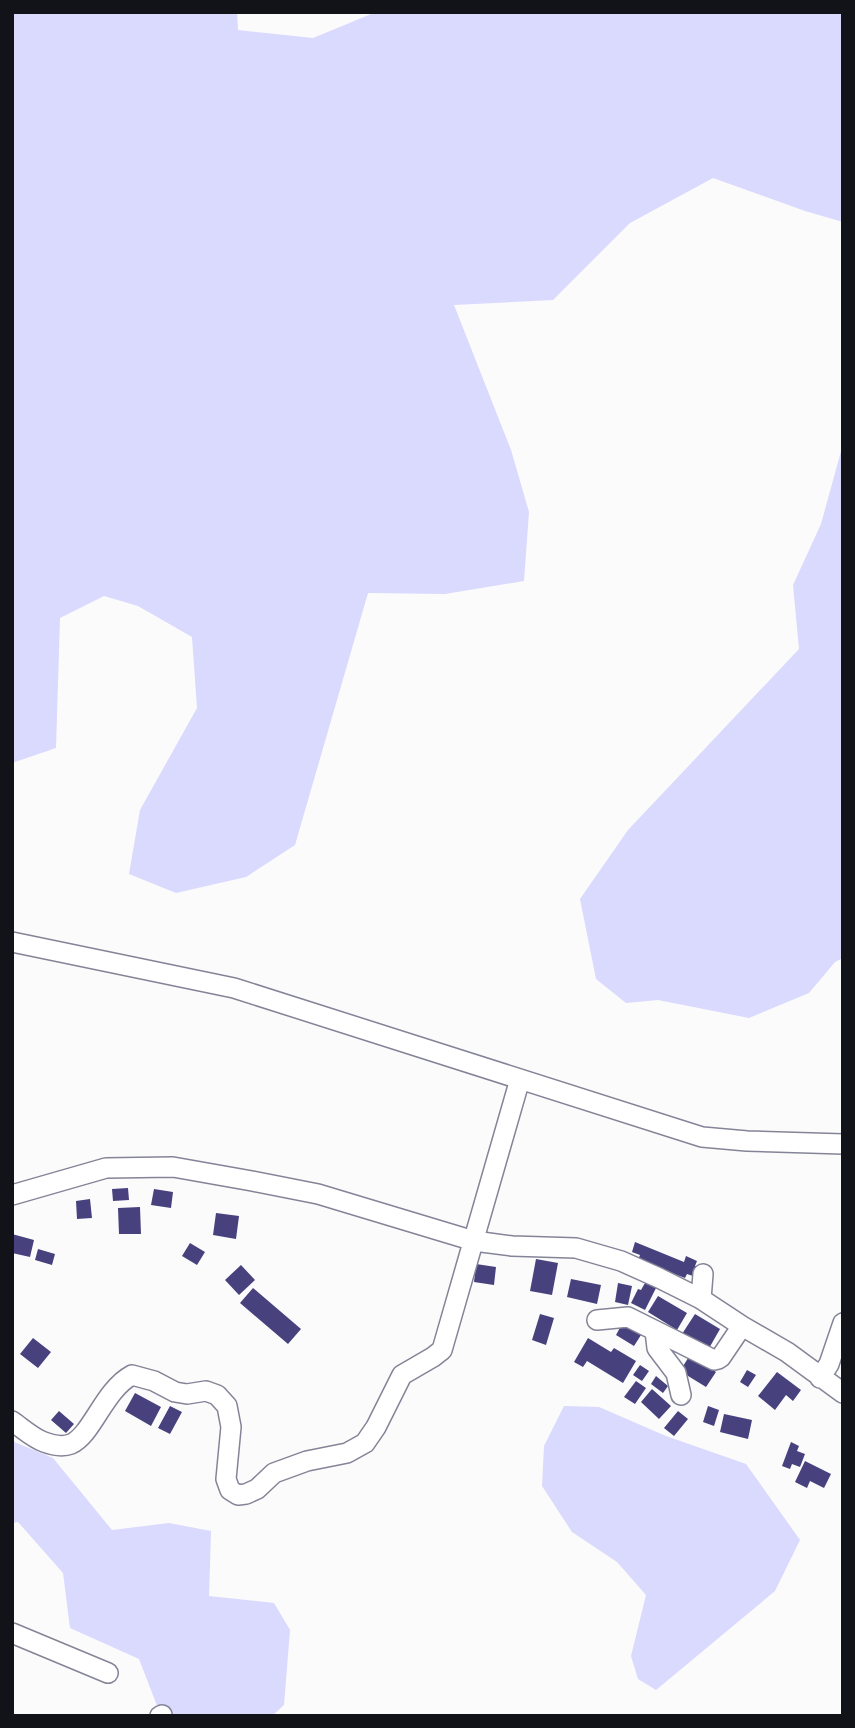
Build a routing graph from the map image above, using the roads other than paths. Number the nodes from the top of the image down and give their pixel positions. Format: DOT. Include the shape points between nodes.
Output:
graph roads {
  1 [pos="12,942"];
  2 [pos="520,1079"];
  3 [pos="843,1144"];
  4 [pos="12,1195"];
  5 [pos="474,1241"];
  6 [pos="703,1274"];
  7 [pos="701,1299"];
  8 [pos="597,1320"];
  9 [pos="843,1323"];
  10 [pos="742,1326"];
  11 [pos="655,1331"];
  12 [pos="820,1378"];
  13 [pos="843,1393"];
  14 [pos="681,1395"];
  15 [pos="12,1421"];
  16 [pos="12,1633"];
  17 [pos="107,1673"];
  1 -- 2 [label="street" via="234,988"];
  2 -- 3 [label="street" via="702,1137"];
  2 -- 5 [label="street"];
  4 -- 5 [label="street" via="106,1168 173,1167 318,1194"];
  5 -- 7 [label="street" via="576,1248 621,1261"];
  5 -- 15 [label="street" via="442,1350 402,1375 365,1443 274,1473 246,1494 230,1490 226,1479 231,1427 227,1406 206,1391 175,1392 132,1375 109,1394 69,1445 43,1442"];
  6 -- 7 [label="street"];
  7 -- 10 [label="street"];
  8 -- 11 [label="street" via="628,1317"];
  9 -- 12 [label="street"];
  10 -- 11 [label="street" via="714,1360"];
  10 -- 12 [label="street"];
  11 -- 14 [label="street" via="657,1348 676,1373"];
  12 -- 13 [label="street"];
  16 -- 17 [label="street"];
}
